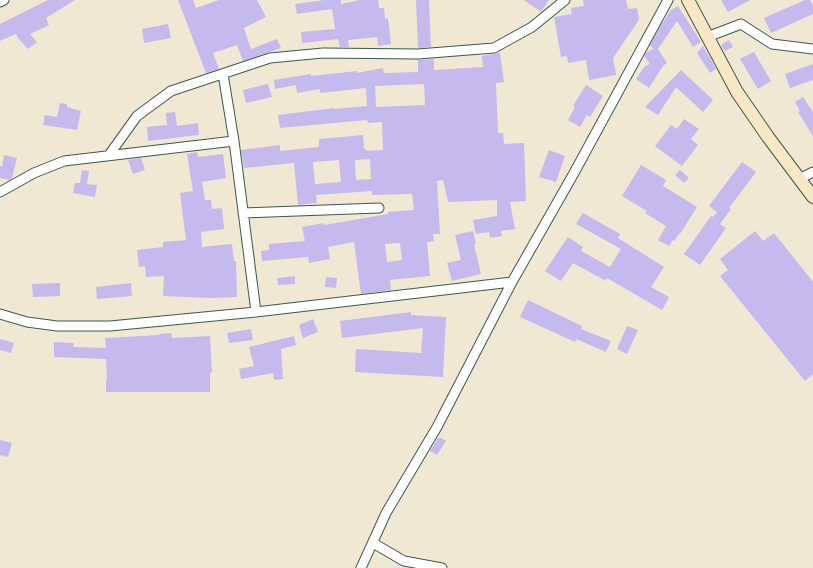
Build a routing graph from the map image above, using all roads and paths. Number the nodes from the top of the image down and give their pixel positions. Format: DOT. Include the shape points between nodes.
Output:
graph roads {
  1 [pos="4,0"];
  2 [pos="565,0"];
  3 [pos="668,0"];
  4 [pos="688,0"];
  5 [pos="0,2"];
  6 [pos="707,37"];
  7 [pos="813,49"];
  8 [pos="223,74"];
  9 [pos="234,141"];
  10 [pos="109,155"];
  11 [pos="813,172"];
  12 [pos="799,179"];
  13 [pos="0,192"];
  14 [pos="813,197"];
  15 [pos="380,208"];
  16 [pos="243,213"];
  17 [pos="512,282"];
  18 [pos="256,312"];
  19 [pos="0,314"];
  20 [pos="373,543"];
  21 [pos="361,568"];
  22 [pos="442,568"];
  1 -- 5 [label="street"];
  2 -- 8 [label="street" via="532,27 494,48 418,54 323,53 270,58"];
  3 -- 17 [label="street"];
  4 -- 6 [label="street"];
  6 -- 7 [label="street" via="742,24 772,44"];
  6 -- 12 [label="street" via="738,92"];
  8 -- 9 [label="street"];
  8 -- 10 [label="street" via="171,91 137,116"];
  9 -- 10 [label="street"];
  9 -- 16 [label="street"];
  10 -- 13 [label="street" via="64,161 34,173"];
  11 -- 12 [label="street"];
  12 -- 14 [label="street"];
  15 -- 16 [label="street"];
  16 -- 18 [label="street"];
  17 -- 18 [label="street"];
  17 -- 20 [label="street" via="437,427 386,513"];
  18 -- 19 [label="street" via="110,326 56,326 27,322"];
  20 -- 21 [label="street"];
  20 -- 22 [label="street" via="404,561"];
}
